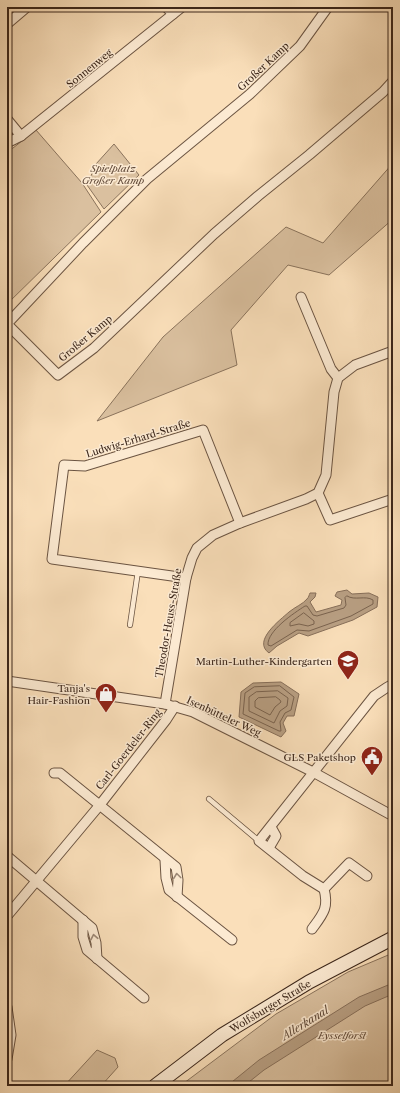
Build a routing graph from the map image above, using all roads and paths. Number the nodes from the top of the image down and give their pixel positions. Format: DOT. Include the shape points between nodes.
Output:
graph roads {
  1 [pos="27,7"];
  2 [pos="166,7"];
  3 [pos="182,7"];
  4 [pos="328,7"];
  5 [pos="173,14"];
  6 [pos="7,24"];
  7 [pos="393,81"];
  8 [pos="7,119"];
  9 [pos="21,136"];
  10 [pos="7,144"];
  11 [pos="301,296"];
  12 [pos="393,351"];
  13 [pos="338,378"];
  14 [pos="318,493"];
  15 [pos="393,499"];
  16 [pos="240,523"];
  17 [pos="138,571"];
  18 [pos="186,578"];
  19 [pos="130,625"];
  20 [pos="7,681"];
  21 [pos="393,684"];
  22 [pos="165,704"];
  23 [pos="174,706"];
  24 [pos="313,772"];
  25 [pos="54,773"];
  26 [pos="209,799"];
  27 [pos="99,806"];
  28 [pos="393,816"];
  29 [pos="271,827"];
  30 [pos="259,841"];
  31 [pos="269,848"];
  32 [pos="7,856"];
  33 [pos="367,876"];
  34 [pos="36,881"];
  35 [pos="324,889"];
  36 [pos="7,916"];
  37 [pos="312,929"];
  38 [pos="393,938"];
  39 [pos="232,940"];
  40 [pos="144,998"];
  41 [pos="7,1007"];
  42 [pos="7,1059"];
  43 [pos="155,1086"];
  1 -- 6 [label="street"];
  2 -- 5 [label="street"];
  3 -- 5 [label="street, Sonnenweg"];
  4 -- 7 [label="street, Großer Kamp" via="300,46 258,87 147,179 7,324 58,375 94,348 214,234"];
  5 -- 9 [label="street, Sonnenweg"];
  8 -- 9 [label="street"];
  9 -- 10 [label="street, Sonnenweg"];
  11 -- 13 [label="street" via="331,369"];
  12 -- 13 [label="street" via="355,365"];
  13 -- 14 [label="street" via="334,392 326,476"];
  14 -- 15 [label="street" via="330,520"];
  14 -- 16 [label="street, Theodor-Heuss-Straße"];
  16 -- 17 [label="street, Ludwig-Erhard-Straße" via="203,430 85,466 64,465 52,559"];
  16 -- 18 [label="street, Theodor-Heuss-Straße" via="213,535 197,548"];
  17 -- 18 [label="street, Ludwig-Erhard-Straße"];
  17 -- 19 [label="lane"];
  18 -- 22 [label="street, Theodor-Heuss-Straße"];
  20 -- 22 [label="street, Isenbütteler Weg"];
  21 -- 24 [label="street" via="374,696"];
  22 -- 23 [label="street, Isenbütteler Weg"];
  23 -- 24 [label="street, Isenbütteler Weg" via="193,712"];
  23 -- 27 [label="street, Carl-Goerdeler-Ring"];
  24 -- 28 [label="street, Isenbütteler Weg"];
  24 -- 29 [label="street"];
  25 -- 27 [label="street, Carl-Goerdeler-Ring" via="60,773"];
  26 -- 30 [label="lane"];
  27 -- 34 [label="street, Carl-Goerdeler-Ring"];
  27 -- 39 [label="street" via="176,867 177,897"];
  29 -- 30 [label="street"];
  29 -- 31 [label="street" via="276,836"];
  30 -- 31 [label="street"];
  31 -- 35 [label="street" via="303,876"];
  32 -- 34 [label="street"];
  33 -- 35 [label="street" via="349,863"];
  34 -- 36 [label="street, Carl-Goerdeler-Ring"];
  34 -- 40 [label="street" via="92,928 97,959"];
  35 -- 37 [label="street" via="327,898 325,911"];
  38 -- 43 [label="street, Wolfsburger Straße" via="309,982 222,1035"];
  41 -- 42 [label="street" via="11,1035"];
}
